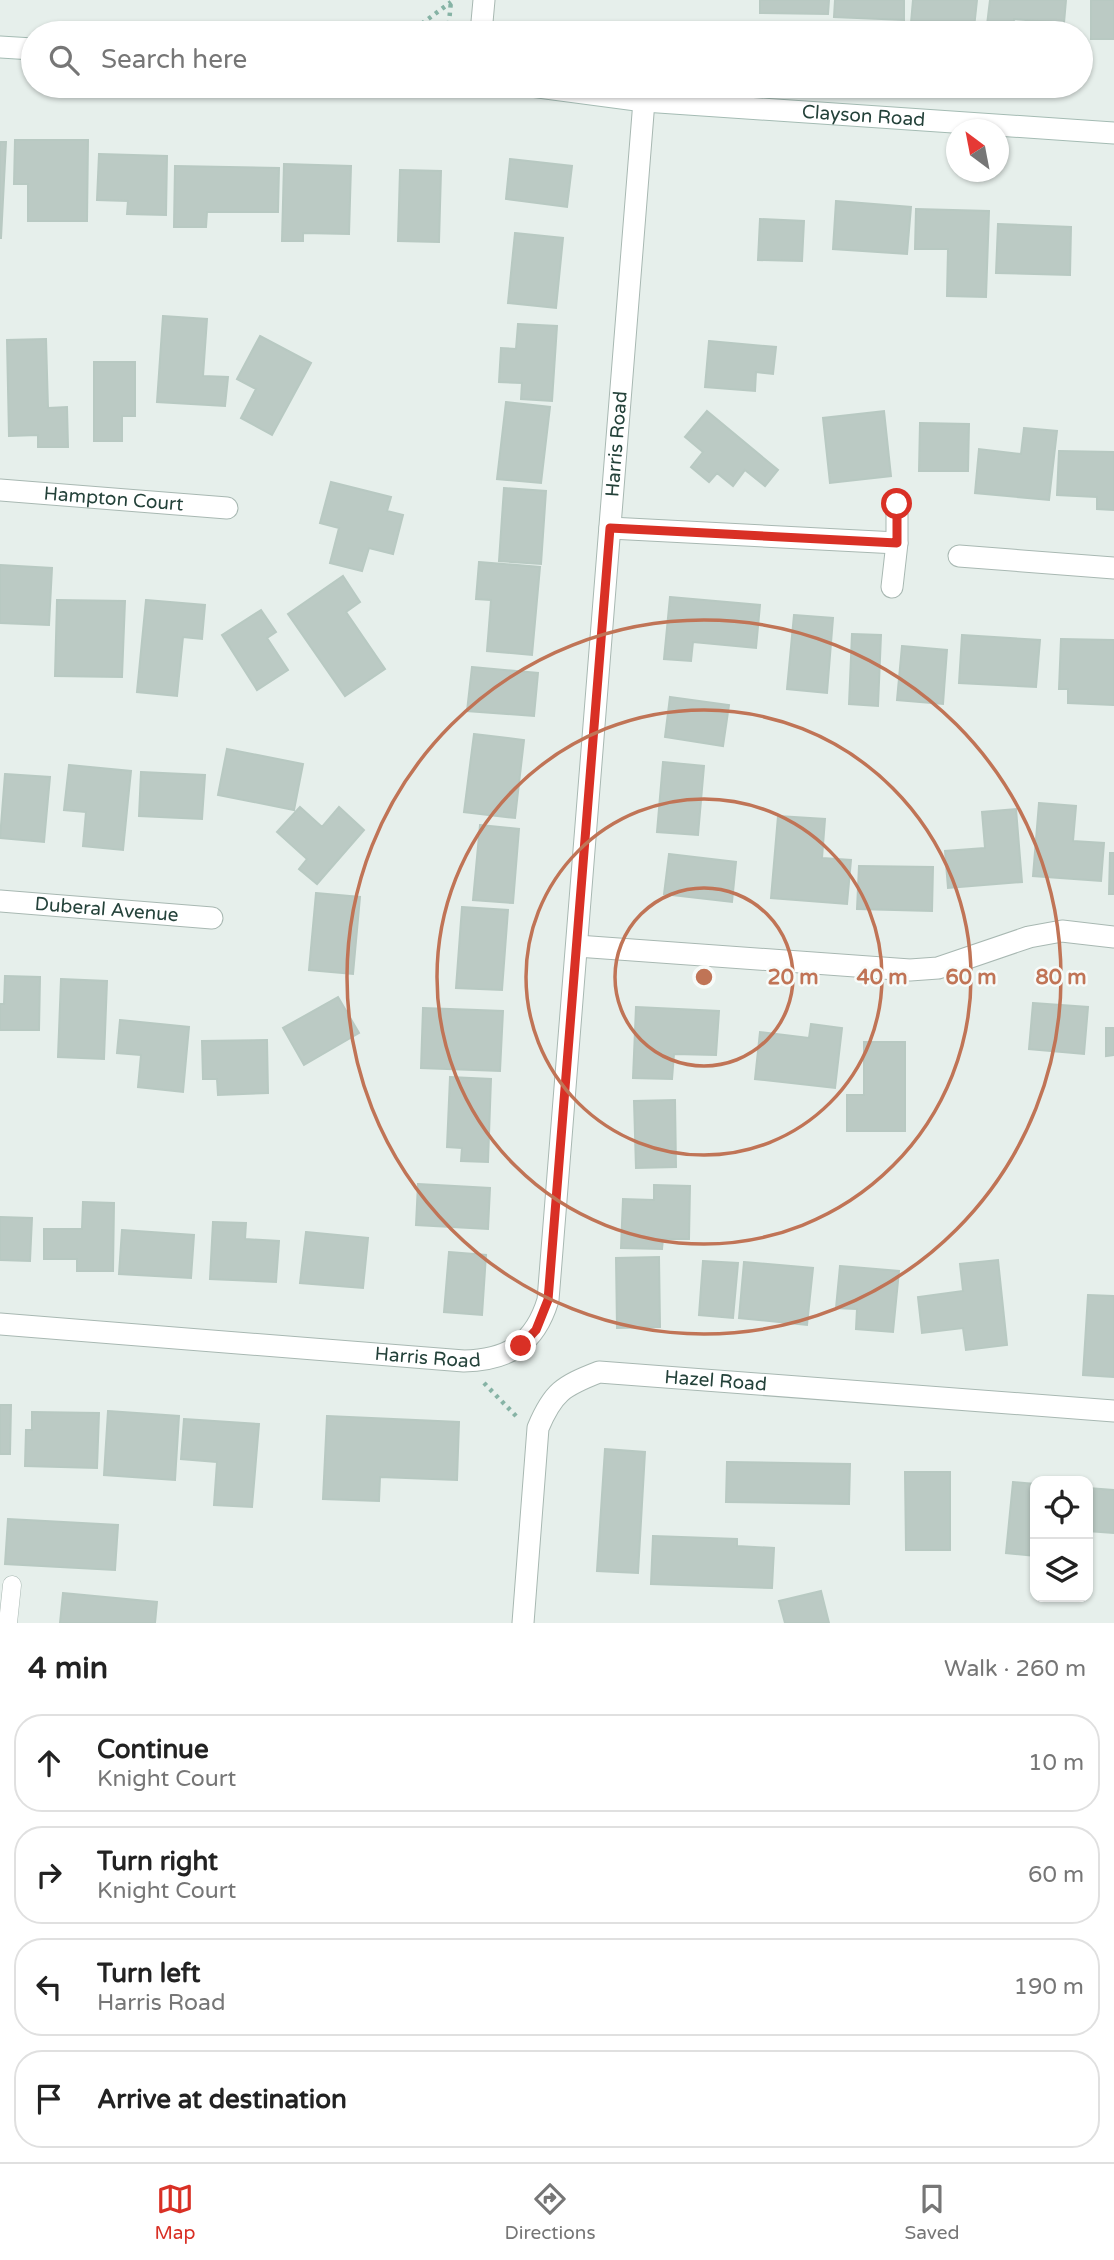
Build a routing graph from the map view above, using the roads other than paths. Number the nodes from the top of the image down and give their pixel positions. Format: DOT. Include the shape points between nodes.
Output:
graph roads {
  1 [pos="484,0"];
  2 [pos="482,21"];
  3 [pos="0,47"];
  4 [pos="21,48"];
  5 [pos="621,98"];
  6 [pos="644,101"];
  7 [pos="1114,133"];
  8 [pos="0,490"];
  9 [pos="897,504"];
  10 [pos="227,508"];
  11 [pos="610,528"];
  12 [pos="897,543"];
  13 [pos="959,556"];
  14 [pos="1114,568"];
  15 [pos="892,587"];
  16 [pos="0,901"];
  17 [pos="212,918"];
  18 [pos="1114,937"];
  19 [pos="577,946"];
  20 [pos="0,1324"];
  21 [pos="1114,1411"];
  22 [pos="12,1585"];
  23 [pos="8,1623"];
  24 [pos="523,1623"];
  1 -- 2 [label="street"];
  3 -- 4 [label="street"];
  5 -- 6 [label="street, Clayson Road"];
  6 -- 7 [label="street, Clayson Road"];
  6 -- 11 [label="street, Harris Road"];
  8 -- 10 [label="street, Hampton Court"];
  9 -- 12 [label="street"];
  11 -- 12 [label="street"];
  11 -- 19 [label="street, Harris Road"];
  12 -- 15 [label="street"];
  13 -- 14 [label="street"];
  16 -- 17 [label="street, Duberal Avenue"];
  18 -- 19 [label="street" via="1062,931 1029,937 938,968 910,970"];
  19 -- 20 [label="street, Harris Road" via="548,1300 536,1330 514,1350 486,1361 464,1361"];
  21 -- 24 [label="street, Hazel Road" via="599,1372 562,1390 538,1428"];
  22 -- 23 [label="lane"];
}
